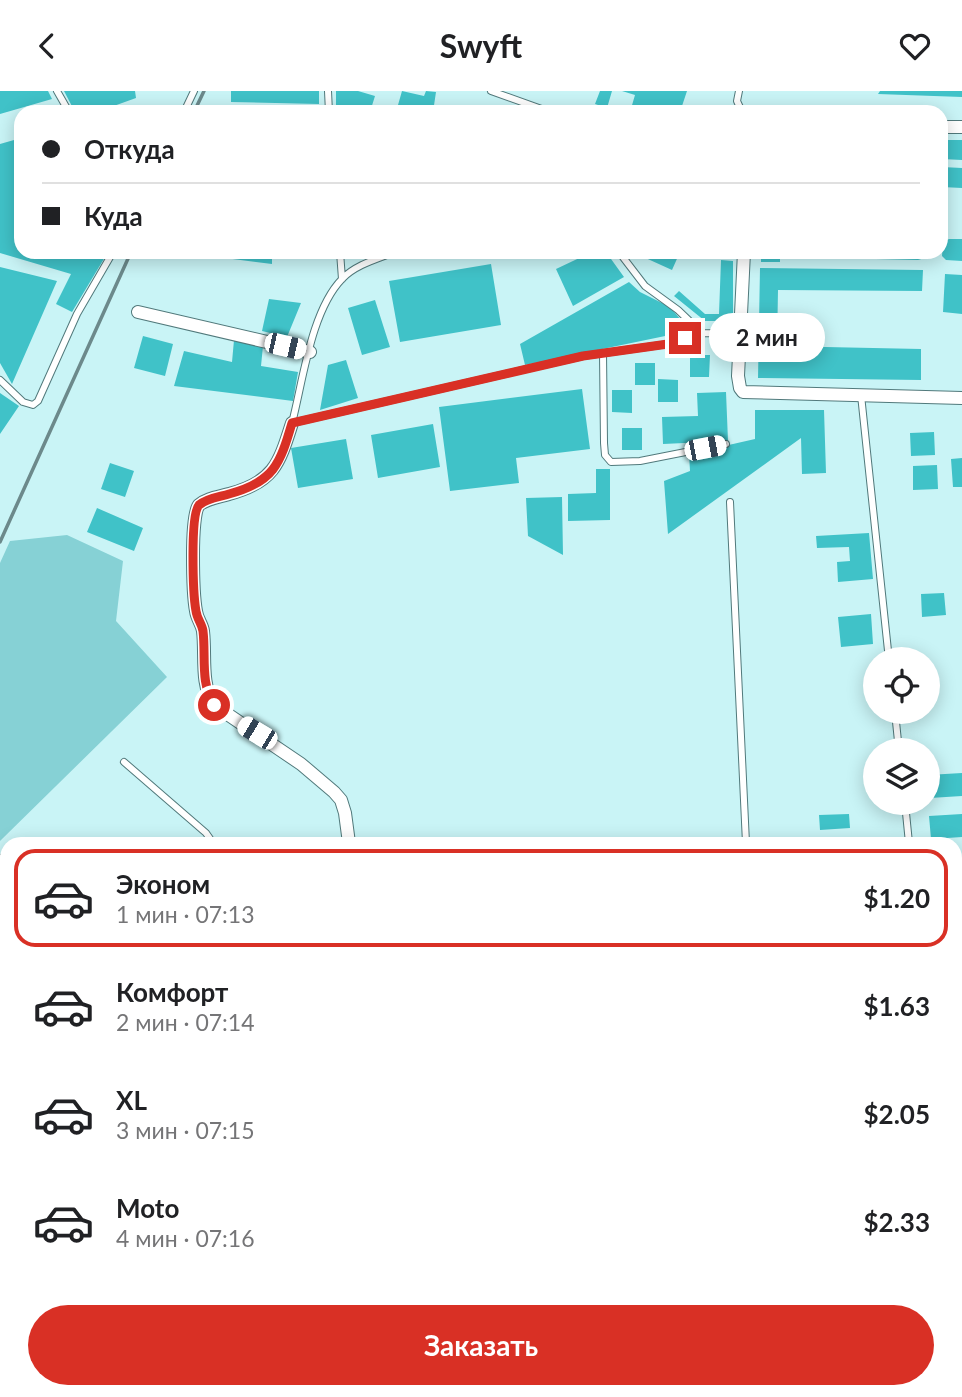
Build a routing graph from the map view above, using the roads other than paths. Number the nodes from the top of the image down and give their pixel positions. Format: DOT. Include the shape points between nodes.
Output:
graph roads {
  1 [pos="491,91"];
  2 [pos="530,105"];
  3 [pos="109,259"];
  4 [pos="341,259"];
  5 [pos="378,259"];
  6 [pos="624,259"];
  7 [pos="744,259"];
  8 [pos="342,279"];
  9 [pos="138,312"];
  10 [pos="702,333"];
  11 [pos="742,334"];
  12 [pos="310,352"];
  13 [pos="603,353"];
  14 [pos="0,380"];
  15 [pos="861,395"];
  16 [pos="962,398"];
  17 [pos="292,423"];
  18 [pos="726,444"];
  19 [pos="730,502"];
  20 [pos="888,647"];
  21 [pos="124,762"];
  22 [pos="906,815"];
  23 [pos="209,837"];
  24 [pos="348,837"];
  25 [pos="746,837"];
  26 [pos="908,837"];
  1 -- 2 [label="lane"];
  3 -- 14 [label="lane" via="77,314 38,401 33,405 23,401"];
  4 -- 8 [label="lane"];
  5 -- 8 [label="lane"];
  6 -- 10 [label="lane" via="645,286"];
  7 -- 11 [label="street"];
  8 -- 12 [label="lane" via="320,318"];
  9 -- 12 [label="street"];
  10 -- 11 [label="lane"];
  10 -- 13 [label="lane" via="668,344"];
  11 -- 15 [label="street" via="738,376 744,392"];
  12 -- 17 [label="lane"];
  13 -- 17 [label="lane"];
  13 -- 18 [label="lane" via="604,443 611,462"];
  15 -- 16 [label="street"];
  15 -- 20 [label="lane"];
  17 -- 24 [label="street" via="280,462 266,477 253,487 208,499 195,511 196,611 203,629 207,694 214,705 334,792 341,800"];
  19 -- 25 [label="lane"];
  21 -- 23 [label="lane"];
  22 -- 26 [label="lane"];
}
